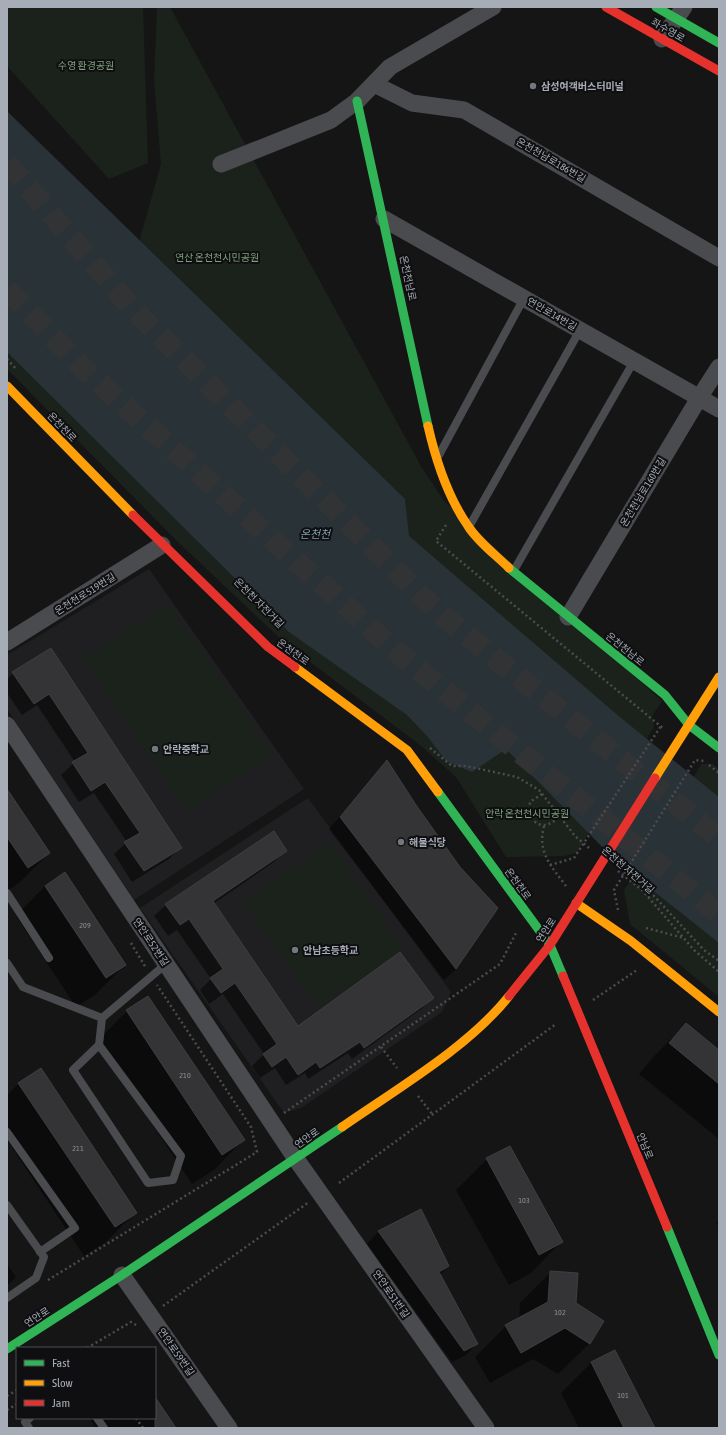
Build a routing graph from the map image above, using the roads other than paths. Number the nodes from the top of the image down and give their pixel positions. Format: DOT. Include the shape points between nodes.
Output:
graph roads {
  1 [pos="493,7"];
  2 [pos="606,7"];
  3 [pos="656,7"];
  4 [pos="680,13"];
  5 [pos="662,39"];
  6 [pos="719,43"];
  7 [pos="719,71"];
  8 [pos="374,84"];
  9 [pos="357,102"];
  10 [pos="221,164"];
  11 [pos="384,219"];
  12 [pos="719,258"];
  13 [pos="524,298"];
  14 [pos="580,330"];
  15 [pos="634,361"];
  16 [pos="719,367"];
  17 [pos="7,386"];
  18 [pos="699,398"];
  19 [pos="719,409"];
  20 [pos="436,460"];
  21 [pos="468,527"];
  22 [pos="162,545"];
  23 [pos="513,572"];
  24 [pos="568,617"];
  25 [pos="7,642"];
  26 [pos="719,678"];
  27 [pos="7,725"];
  28 [pos="690,725"];
  29 [pos="719,748"];
  30 [pos="7,893"];
  31 [pos="577,901"];
  32 [pos="550,945"];
  33 [pos="49,958"];
  34 [pos="7,963"];
  35 [pos="166,964"];
  36 [pos="719,1012"];
  37 [pos="102,1018"];
  38 [pos="99,1046"];
  39 [pos="7,1132"];
  40 [pos="296,1159"];
  41 [pos="7,1205"];
  42 [pos="40,1252"];
  43 [pos="122,1275"];
  44 [pos="7,1298"];
  45 [pos="7,1350"];
  46 [pos="719,1355"];
  47 [pos="29,1419"];
  48 [pos="98,1419"];
  49 [pos="29,1428"];
  50 [pos="104,1428"];
  51 [pos="229,1428"];
  52 [pos="486,1428"];
  1 -- 8 [label="street" via="390,67"];
  2 -- 5 [label="street, 좌수영로"];
  3 -- 4 [label="street, 좌수영로"];
  4 -- 5 [label="street"];
  4 -- 6 [label="street, 좌수영로"];
  5 -- 7 [label="street, 좌수영로"];
  8 -- 9 [label="street"];
  8 -- 12 [label="street, 온천천남로186번길" via="412,103 464,110"];
  9 -- 10 [label="street" via="331,120"];
  9 -- 11 [label="street, 온천천남로"];
  11 -- 13 [label="street, 연안로14번길"];
  11 -- 20 [label="street, 온천천남로"];
  13 -- 14 [label="street, 연안로14번길"];
  13 -- 20 [label="lane"];
  14 -- 15 [label="street, 연안로14번길"];
  14 -- 21 [label="lane"];
  15 -- 18 [label="street, 연안로14번길"];
  15 -- 23 [label="lane"];
  16 -- 18 [label="street, 온천천남로160번길"];
  17 -- 22 [label="street, 온천천로"];
  18 -- 19 [label="street, 연안로14번길"];
  18 -- 24 [label="street, 온천천남로160번길"];
  20 -- 21 [label="street, 온천천남로" via="450,495"];
  21 -- 23 [label="street, 온천천남로"];
  22 -- 25 [label="street, 온천천로519번길"];
  22 -- 32 [label="street, 온천천로" via="268,647 407,750"];
  23 -- 24 [label="street, 온천천남로"];
  24 -- 28 [label="street, 온천천남로" via="665,695"];
  26 -- 28 [label="street"];
  27 -- 35 [label="street, 연안로52번길"];
  28 -- 29 [label="street, 온천천남로"];
  28 -- 31 [label="street, 연안로"];
  30 -- 33 [label="lane"];
  31 -- 32 [label="street, 연안로"];
  31 -- 36 [label="street"];
  32 -- 40 [label="street, 연안로" via="508,998 479,1028 433,1064"];
  32 -- 46 [label="street, 안남로"];
  34 -- 37 [label="lane" via="23,987"];
  35 -- 37 [label="lane"];
  35 -- 40 [label="street, 연안로52번길"];
  37 -- 38 [label="lane"];
  38 -- 38 [label="lane" via="181,1156 173,1180 148,1183 73,1070"];
  39 -- 42 [label="lane" via="75,1228"];
  40 -- 43 [label="street, 연안로"];
  40 -- 52 [label="street, 연안로51번길"];
  41 -- 42 [label="lane"];
  42 -- 44 [label="lane" via="44,1257 36,1278"];
  43 -- 45 [label="street, 연안로"];
  43 -- 51 [label="street, 연안로59번길"];
  47 -- 49 [label="lane" via="25,1422"];
  48 -- 50 [label="lane"];
}
